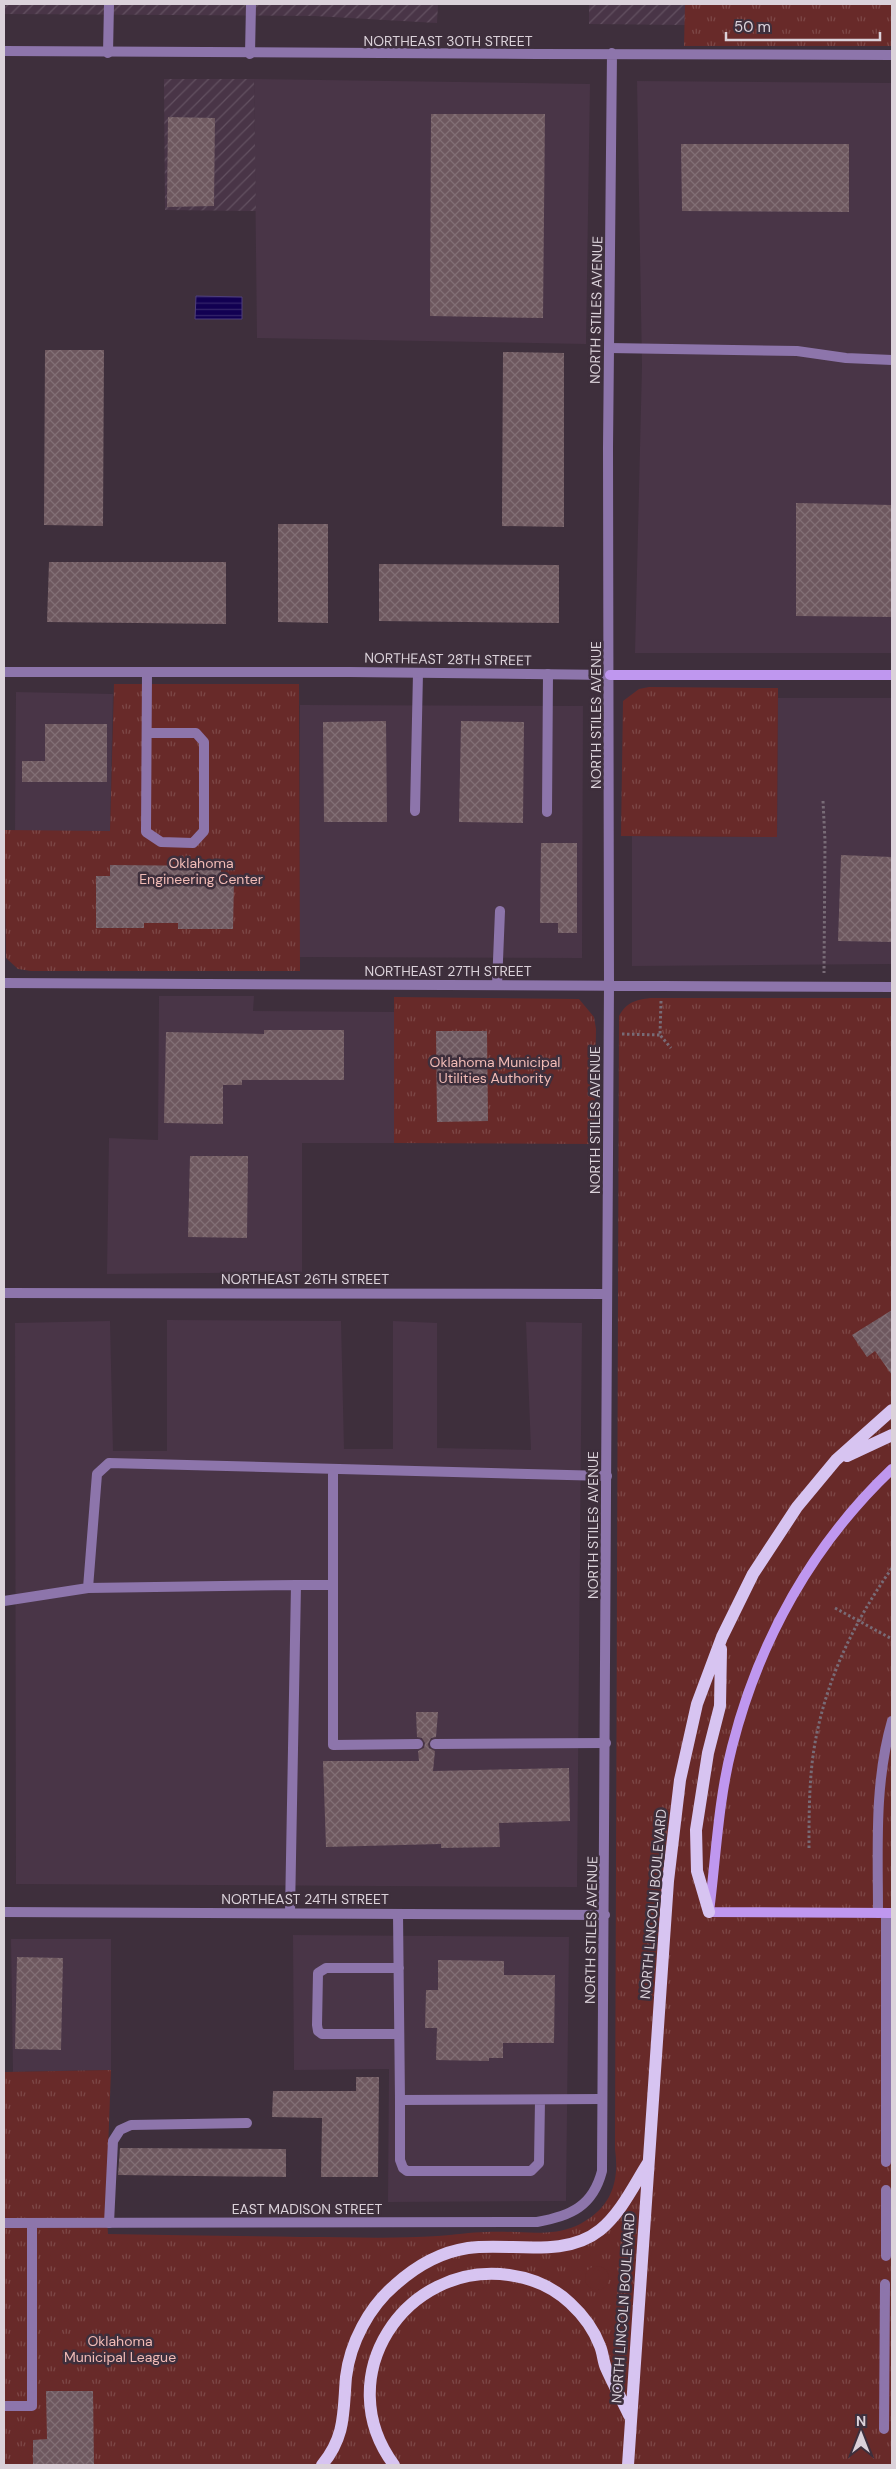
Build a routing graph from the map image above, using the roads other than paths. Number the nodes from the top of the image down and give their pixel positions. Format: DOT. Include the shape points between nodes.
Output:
graph roads {
  1 [pos="109,4"];
  2 [pos="251,4"];
  3 [pos="4,52"];
  4 [pos="108,53"];
  5 [pos="612,53"];
  6 [pos="250,54"];
  7 [pos="892,55"];
  8 [pos="609,348"];
  9 [pos="892,360"];
  10 [pos="4,672"];
  11 [pos="147,672"];
  12 [pos="418,673"];
  13 [pos="548,674"];
  14 [pos="892,674"];
  15 [pos="610,675"];
  16 [pos="146,733"];
  17 [pos="415,810"];
  18 [pos="547,812"];
  19 [pos="500,911"];
  20 [pos="4,983"];
  21 [pos="497,985"];
  22 [pos="609,985"];
  23 [pos="892,987"];
  24 [pos="4,1293"];
  25 [pos="607,1294"];
  26 [pos="892,1410"];
  27 [pos="892,1435"];
  28 [pos="836,1460"];
  29 [pos="892,1468"];
  30 [pos="333,1469"];
  31 [pos="607,1476"];
  32 [pos="296,1585"];
  33 [pos="333,1585"];
  34 [pos="88,1588"];
  35 [pos="4,1601"];
  36 [pos="722,1637"];
  37 [pos="892,1721"];
  38 [pos="606,1743"];
  39 [pos="418,1744"];
  40 [pos="435,1744"];
  41 [pos="4,1912"];
  42 [pos="709,1912"];
  43 [pos="290,1913"];
  44 [pos="886,1913"];
  45 [pos="398,1914"];
  46 [pos="606,1915"];
  47 [pos="398,1968"];
  48 [pos="399,2034"];
  49 [pos="602,2099"];
  50 [pos="400,2100"];
  51 [pos="540,2100"];
  52 [pos="247,2123"];
  53 [pos="649,2160"];
  54 [pos="886,2162"];
  55 [pos="598,2186"];
  56 [pos="886,2190"];
  57 [pos="4,2223"];
  58 [pos="32,2223"];
  59 [pos="108,2223"];
  60 [pos="886,2256"];
  61 [pos="885,2284"];
  62 [pos="4,2406"];
  63 [pos="630,2418"];
  64 [pos="884,2429"];
  65 [pos="322,2465"];
  66 [pos="394,2465"];
  67 [pos="628,2465"];
  1 -- 4 [label="street"];
  2 -- 6 [label="street"];
  3 -- 4 [label="street, NORTHEAST 30TH STREET"];
  4 -- 6 [label="street, NORTHEAST 30TH STREET"];
  5 -- 6 [label="street, NORTHEAST 30TH STREET"];
  5 -- 7 [label="street, NORTHEAST 30TH STREET"];
  5 -- 8 [label="street, NORTH STILES AVENUE"];
  8 -- 9 [label="street" via="797,351"];
  8 -- 15 [label="street, NORTH STILES AVENUE"];
  10 -- 11 [label="street, NORTHEAST 28TH STREET"];
  11 -- 12 [label="street, NORTHEAST 28TH STREET"];
  11 -- 16 [label="street"];
  12 -- 13 [label="street, NORTHEAST 28TH STREET"];
  12 -- 17 [label="street"];
  13 -- 15 [label="street, NORTHEAST 28TH STREET"];
  13 -- 18 [label="street"];
  14 -- 15 [label="street, NORTHEAST 28TH STREET"];
  15 -- 22 [label="street, NORTH STILES AVENUE"];
  16 -- 16 [label="street" via="146,832 161,842 193,843 204,831 204,742 196,733"];
  19 -- 21 [label="street"];
  20 -- 21 [label="street, NORTHEAST 27TH STREET"];
  21 -- 22 [label="street, NORTHEAST 27TH STREET"];
  22 -- 23 [label="street, NORTHEAST 27TH STREET"];
  22 -- 25 [label="street, NORTH STILES AVENUE"];
  24 -- 25 [label="street, NORTHEAST 26TH STREET"];
  25 -- 31 [label="street, NORTH STILES AVENUE"];
  26 -- 28 [label="main road, NORTH LINCOLN BOULEVARD"];
  27 -- 28 [label="main road"];
  28 -- 36 [label="main road, NORTH LINCOLN BOULEVARD" via="797,1507 753,1574"];
  29 -- 42 [label="street" via="844,1519 810,1567 792,1594 761,1658 732,1748 724,1785"];
  30 -- 31 [label="street"];
  30 -- 33 [label="street"];
  30 -- 34 [label="street" via="109,1463 97,1474"];
  31 -- 38 [label="street, NORTH STILES AVENUE"];
  32 -- 33 [label="street"];
  32 -- 34 [label="street"];
  32 -- 43 [label="street"];
  33 -- 39 [label="street" via="332,1745"];
  34 -- 35 [label="street"];
  36 -- 42 [label="main road" via="720,1706 708,1753 696,1830 697,1871"];
  36 -- 53 [label="main road, NORTH LINCOLN BOULEVARD" via="698,1704 680,1780 668,1881"];
  37 -- 44 [label="street" via="880,1785"];
  38 -- 40 [label="street"];
  38 -- 46 [label="street, NORTH STILES AVENUE"];
  41 -- 43 [label="street, NORTHEAST 24TH STREET"];
  42 -- 44 [label="street"];
  43 -- 45 [label="street, NORTHEAST 24TH STREET"];
  44 -- 54 [label="street"];
  45 -- 46 [label="street, NORTHEAST 24TH STREET"];
  45 -- 47 [label="street"];
  46 -- 49 [label="street, NORTH STILES AVENUE"];
  47 -- 48 [label="street"];
  47 -- 48 [label="street" via="321,1970 318,1973 317,2025 322,2034"];
  48 -- 50 [label="street"];
  49 -- 51 [label="street"];
  49 -- 55 [label="street, NORTH STILES AVENUE" via="602,2172"];
  50 -- 51 [label="street"];
  50 -- 51 [label="street" via="400,2160 407,2171 525,2172 540,2163"];
  52 -- 59 [label="street" via="131,2125 120,2130 113,2141"];
  53 -- 63 [label="main road, NORTH LINCOLN BOULEVARD"];
  53 -- 65 [label="main road" via="613,2219 599,2232 583,2240 552,2247 466,2248 442,2255 394,2286 373,2309 354,2345 346,2377 343,2429 332,2453"];
  55 -- 59 [label="street, EAST MADISON STREET" via="576,2210 556,2219 538,2222"];
  56 -- 60 [label="street"];
  57 -- 58 [label="street, EAST MADISON STREET"];
  58 -- 59 [label="street, EAST MADISON STREET"];
  58 -- 62 [label="street" via="32,2406"];
  61 -- 64 [label="street"];
  63 -- 66 [label="main road" via="594,2334 570,2303 558,2293 527,2278 498,2274 467,2276 442,2283 417,2298 394,2320 377,2351 370,2384 372,2417 382,2445"];
  63 -- 67 [label="main road, NORTH LINCOLN BOULEVARD"];
}
